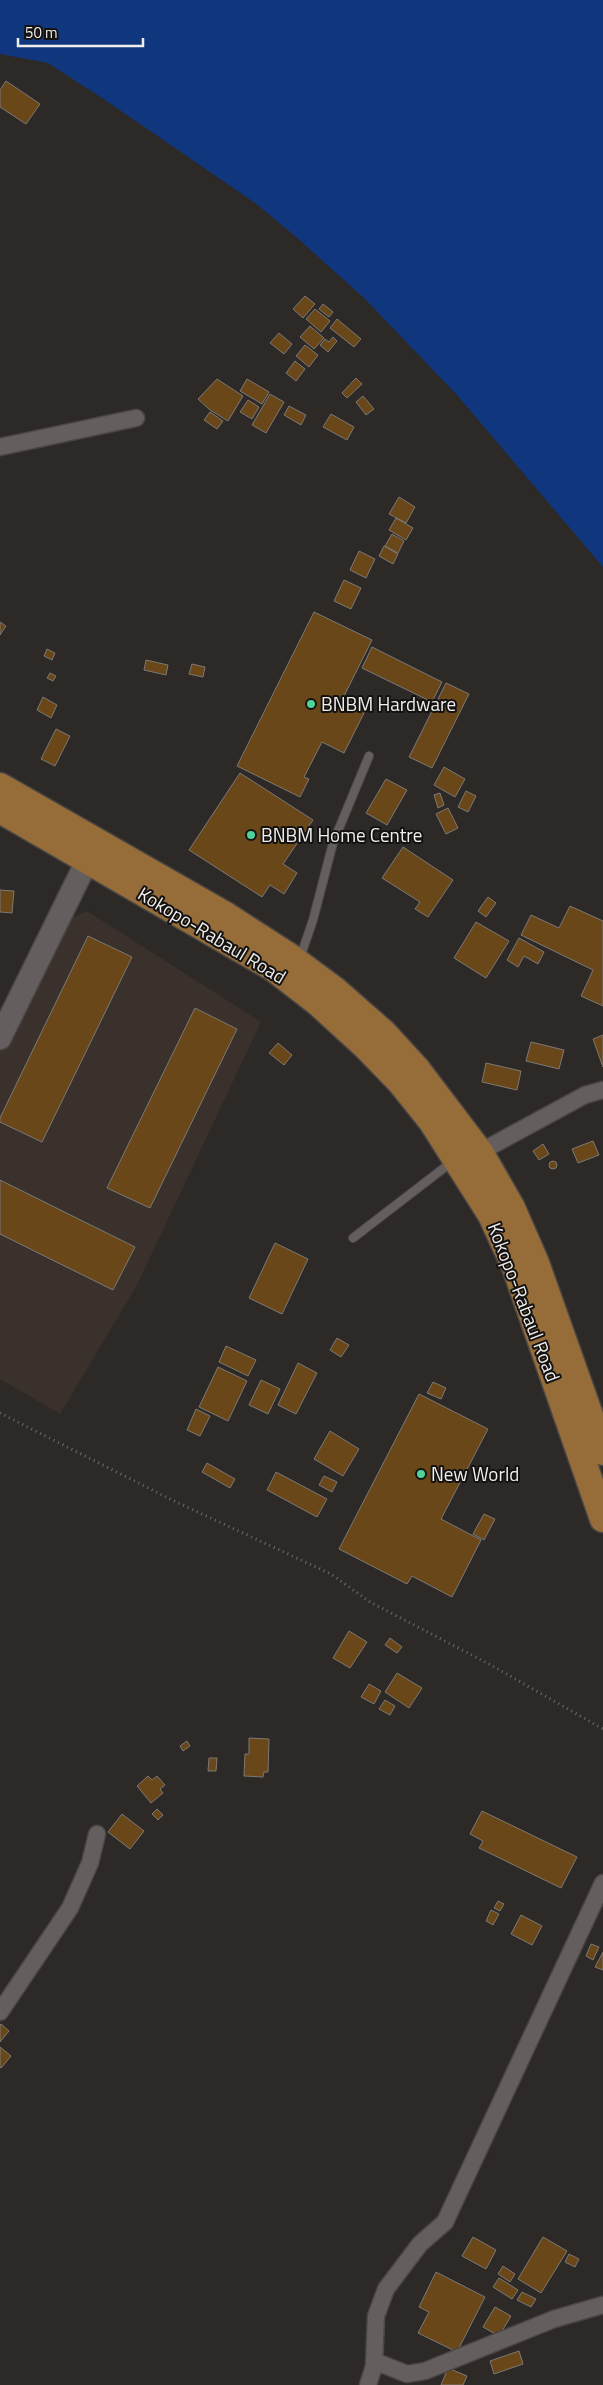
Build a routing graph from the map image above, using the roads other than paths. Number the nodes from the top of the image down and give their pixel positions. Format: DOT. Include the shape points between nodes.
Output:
graph roads {
  1 [pos="136,418"];
  2 [pos="0,447"];
  3 [pos="369,756"];
  4 [pos="0,786"];
  5 [pos="0,810"];
  6 [pos="87,861"];
  7 [pos="298,962"];
  8 [pos="0,1038"];
  9 [pos="603,1090"];
  10 [pos="468,1155"];
  11 [pos="353,1238"];
  12 [pos="603,1452"];
  13 [pos="603,1519"];
  14 [pos="97,1834"];
  15 [pos="603,1883"];
  16 [pos="0,2012"];
  17 [pos="603,2305"];
  18 [pos="374,2361"];
  19 [pos="368,2385"];
  1 -- 2 [label="street"];
  3 -- 7 [label="lane" via="333,843 313,920"];
  4 -- 7 [label="main road, Kokopo-Rabaul Road" via="224,914"];
  5 -- 6 [label="main road, Kokopo-Rabaul Road"];
  6 -- 8 [label="street"];
  6 -- 10 [label="main road, Kokopo-Rabaul Road" via="273,968 365,1046 432,1122"];
  7 -- 10 [label="main road, Kokopo-Rabaul Road" via="384,1033 417,1069"];
  9 -- 10 [label="street" via="585,1095"];
  10 -- 11 [label="lane"];
  10 -- 12 [label="main road, Kokopo-Rabaul Road" via="512,1208 536,1263"];
  10 -- 13 [label="main road, Kokopo-Rabaul Road" via="515,1267"];
  14 -- 16 [label="street" via="90,1863 70,1908"];
  15 -- 18 [label="street" via="445,2222 420,2244 386,2289 376,2316"];
  17 -- 18 [label="street" via="554,2319 425,2371 406,2374"];
  18 -- 19 [label="street"];
}
